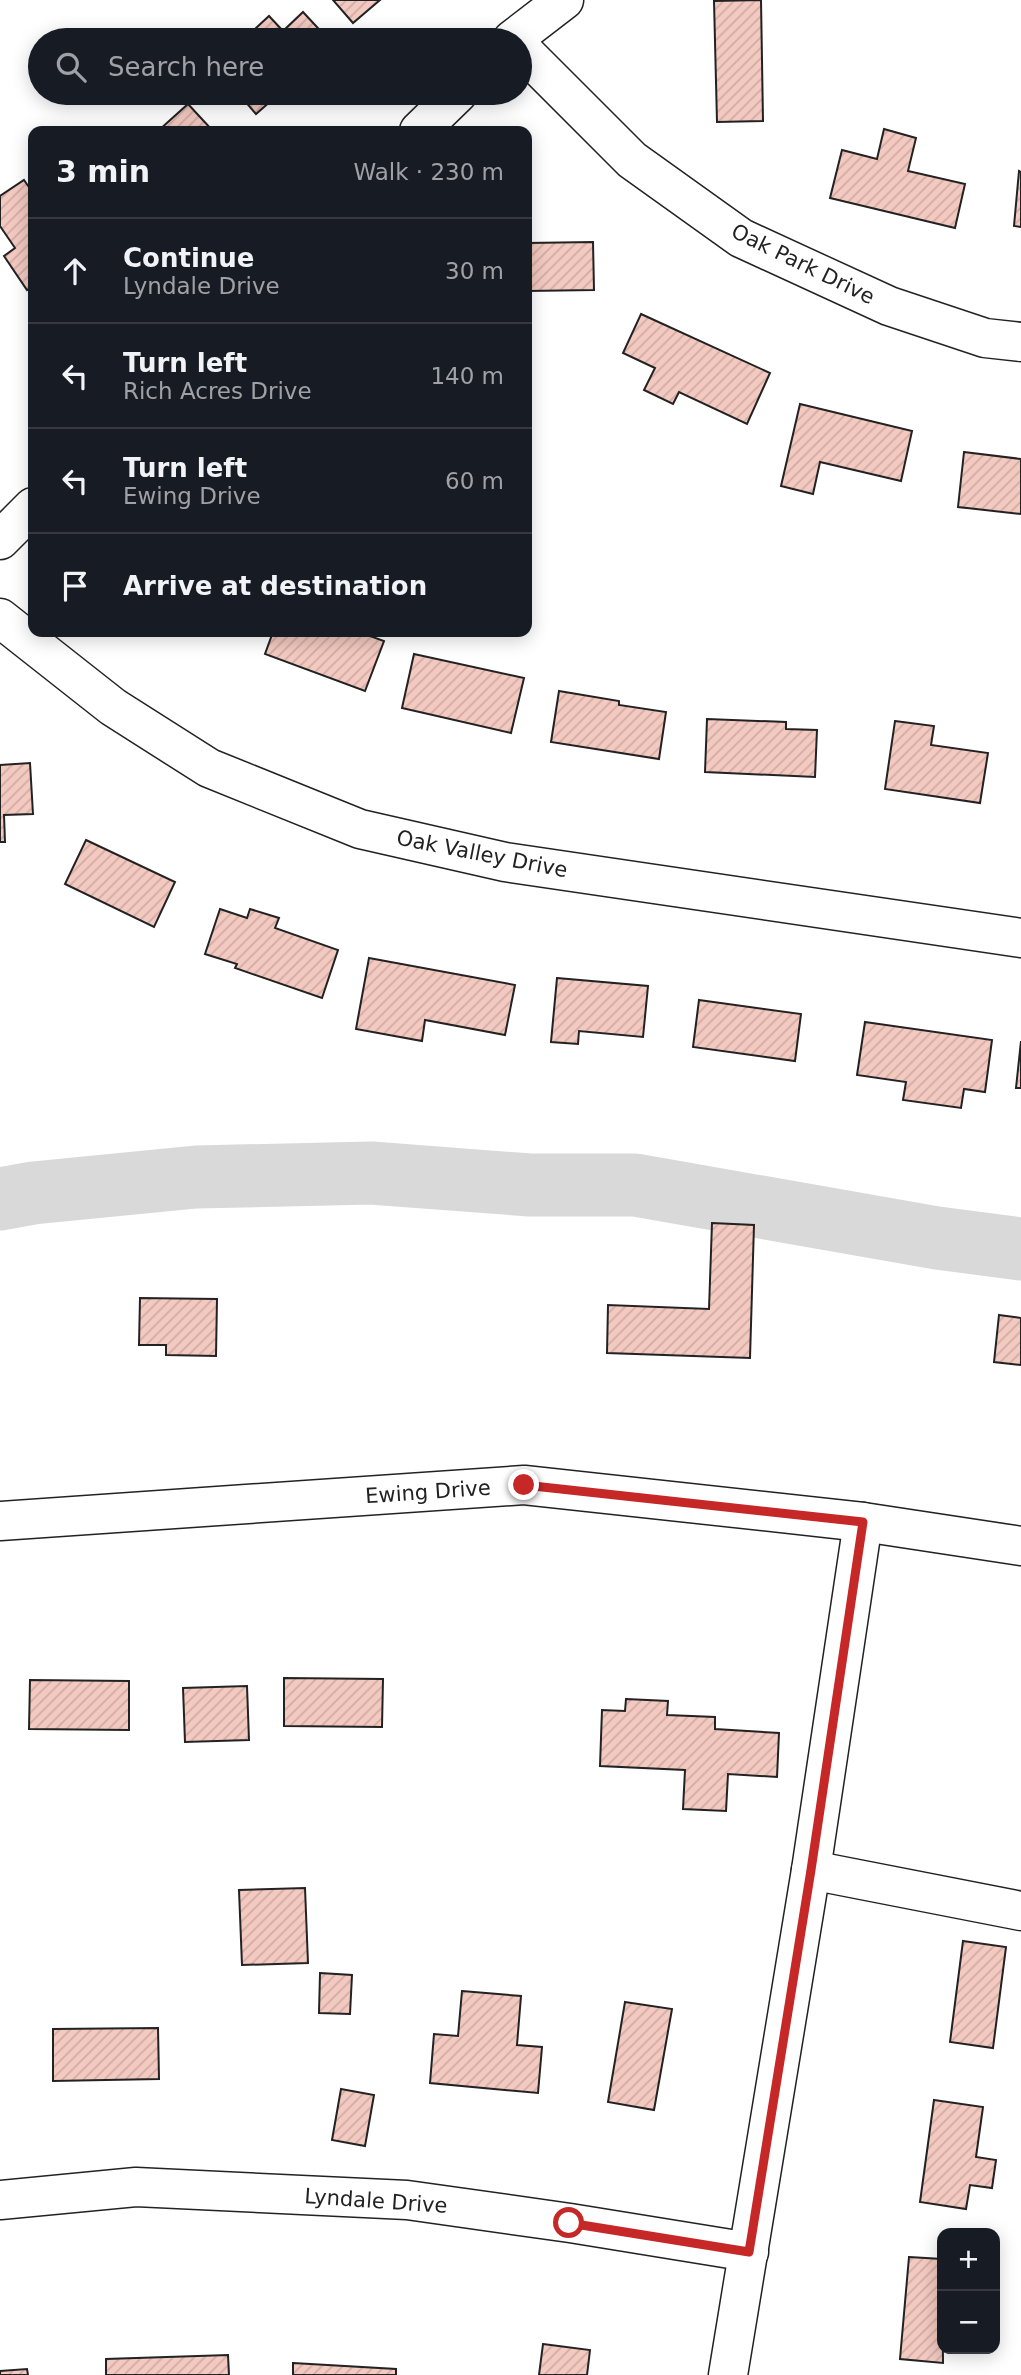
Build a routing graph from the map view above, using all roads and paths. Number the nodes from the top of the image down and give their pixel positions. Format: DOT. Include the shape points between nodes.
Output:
graph roads {
  1 [pos="564,0"];
  2 [pos="528,28"];
  3 [pos="532,60"];
  4 [pos="446,105"];
  5 [pos="424,126"];
  6 [pos="1021,342"];
  7 [pos="28,513"];
  8 [pos="0,540"];
  9 [pos="0,618"];
  10 [pos="1021,937"];
  11 [pos="0,1521"];
  12 [pos="863,1522"];
  13 [pos="1021,1546"];
  14 [pos="811,1870"];
  15 [pos="1021,1910"];
  16 [pos="0,2200"];
  17 [pos="749,2252"];
  18 [pos="728,2375"];
  1 -- 2 [label="street"];
  3 -- 6 [label="street, Oak Park Drive" via="632,160 741,238 889,306 985,338"];
  4 -- 5 [label="street"];
  7 -- 8 [label="street"];
  9 -- 10 [label="street, Oak Valley Drive" via="113,707 209,768 360,830 505,862"];
  11 -- 12 [label="street, Ewing Drive" via="524,1485"];
  12 -- 13 [label="street, Ewing Drive"];
  12 -- 14 [label="street"];
  14 -- 15 [label="street"];
  14 -- 17 [label="street"];
  16 -- 17 [label="street, Lyndale Drive" via="135,2186 407,2200"];
  17 -- 18 [label="street"];
}
